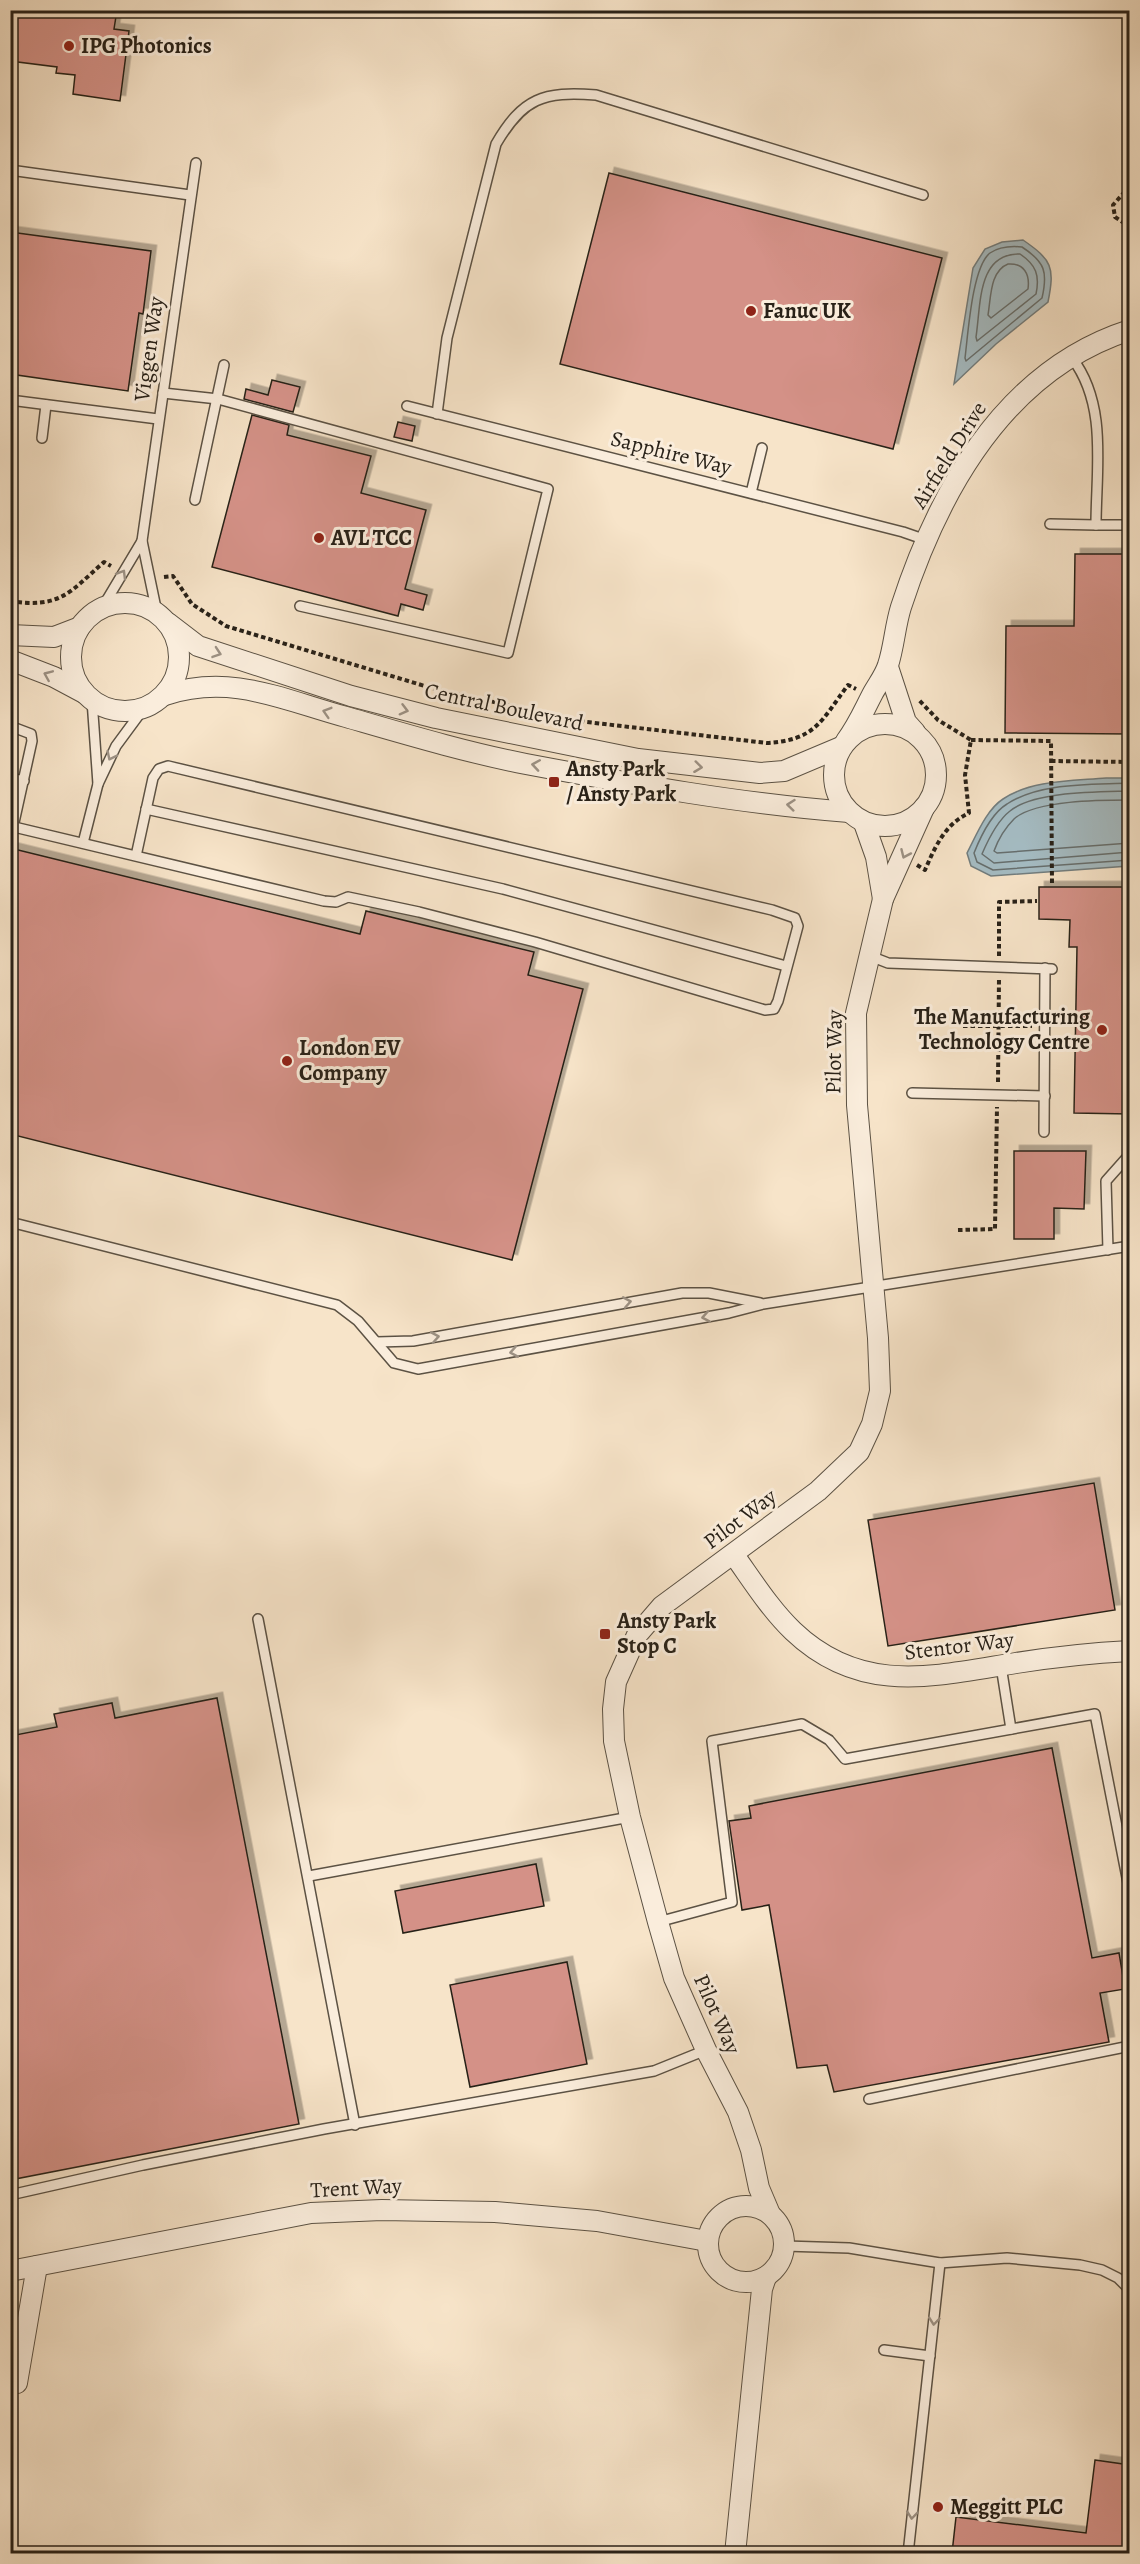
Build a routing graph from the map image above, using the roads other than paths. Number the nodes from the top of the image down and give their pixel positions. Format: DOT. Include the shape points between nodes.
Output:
graph roads {
  1 [pos="195,163"];
  2 [pos="10,170"];
  3 [pos="190,195"];
  4 [pos="923,195"];
  5 [pos="1130,330"];
  6 [pos="1072,358"];
  7 [pos="224,364"];
  8 [pos="163,393"];
  9 [pos="218,399"];
  10 [pos="10,400"];
  11 [pos="46,405"];
  12 [pos="407,406"];
  13 [pos="437,414"];
  14 [pos="158,419"];
  15 [pos="42,438"];
  16 [pos="762,448"];
  17 [pos="751,493"];
  18 [pos="195,500"];
  19 [pos="1050,524"];
  20 [pos="1096,525"];
  21 [pos="1130,525"];
  22 [pos="926,540"];
  23 [pos="142,541"];
  24 [pos="300,606"];
  25 [pos="102,608"];
  26 [pos="162,618"];
  27 [pos="80,627"];
  28 [pos="10,635"];
  29 [pos="10,660"];
  30 [pos="888,667"];
  31 [pos="165,695"];
  32 [pos="88,697"];
  33 [pos="144,708"];
  34 [pos="10,726"];
  35 [pos="922,739"];
  36 [pos="843,744"];
  37 [pos="10,778"];
  38 [pos="24,781"];
  39 [pos="98,784"];
  40 [pos="924,808"];
  41 [pos="146,809"];
  42 [pos="856,817"];
  43 [pos="12,826"];
  44 [pos="83,843"];
  45 [pos="136,856"];
  46 [pos="883,899"];
  47 [pos="870,957"];
  48 [pos="786,966"];
  49 [pos="912,1093"];
  50 [pos="1045,1096"];
  51 [pos="1044,1132"];
  52 [pos="1130,1154"];
  53 [pos="10,1222"];
  54 [pos="1130,1246"];
  55 [pos="1108,1250"];
  56 [pos="872,1288"];
  57 [pos="763,1304"];
  58 [pos="377,1342"];
  59 [pos="734,1555"];
  60 [pos="258,1619"];
  61 [pos="1130,1651"];
  62 [pos="1000,1666"];
  63 [pos="1011,1729"];
  64 [pos="630,1817"];
  65 [pos="309,1876"];
  66 [pos="1130,1893"];
  67 [pos="658,1922"];
  68 [pos="1130,2046"];
  69 [pos="706,2050"];
  70 [pos="869,2099"];
  71 [pos="355,2125"];
  72 [pos="751,2150"];
  73 [pos="10,2195"];
  74 [pos="728,2209"];
  75 [pos="770,2214"];
  76 [pos="707,2241"];
  77 [pos="785,2246"];
  78 [pos="940,2263"];
  79 [pos="37,2266"];
  80 [pos="10,2271"];
  81 [pos="766,2277"];
  82 [pos="735,2281"];
  83 [pos="1130,2290"];
  84 [pos="757,2339"];
  85 [pos="884,2350"];
  86 [pos="930,2356"];
  87 [pos="17,2383"];
  88 [pos="735,2553"];
  89 [pos="908,2553"];
  1 -- 3 [label="lane, Viggen Way"];
  2 -- 3 [label="lane"];
  3 -- 8 [label="lane, Viggen Way"];
  4 -- 13 [label="lane" via="596,95 563,92 538,99 511,119 496,144 447,338"];
  5 -- 6 [label="street, Airfield Drive" via="1108,336"];
  6 -- 20 [label="lane" via="1083,371 1097,413"];
  6 -- 22 [label="street, Airfield Drive" via="1014,400 947,496"];
  7 -- 9 [label="lane"];
  8 -- 9 [label="lane"];
  8 -- 14 [label="lane, Viggen Way"];
  9 -- 18 [label="lane"];
  9 -- 24 [label="lane" via="548,489 508,654"];
  10 -- 11 [label="lane"];
  11 -- 14 [label="lane"];
  11 -- 15 [label="lane"];
  12 -- 13 [label="lane, Sapphire Way"];
  13 -- 17 [label="lane, Sapphire Way"];
  14 -- 23 [label="lane, Viggen Way"];
  16 -- 17 [label="lane"];
  17 -- 22 [label="lane, Sapphire Way"];
  19 -- 20 [label="lane"];
  20 -- 21 [label="lane"];
  22 -- 30 [label="street, Airfield Drive" via="900,609"];
  25 -- 23 [label="lane, Viggen Way, one-way"];
  23 -- 26 [label="lane, Viggen Way" via="149,580"];
  25 -- 26 [label="street" via="145,606"];
  25 -- 27 [label="street"];
  26 -- 31 [label="street" via="175,636 180,660"];
  26 -- 36 [label="street, Central Boulevard, one-way" via="198,646 351,696 435,718 638,759 760,773 784,771"];
  27 -- 28 [label="street" via="54,637"];
  27 -- 32 [label="street" via="74,640 72,666"];
  32 -- 29 [label="street, one-way" via="54,677"];
  30 -- 35 [label="street, Airfield Drive" via="906,722"];
  30 -- 36 [label="street, Airfield Drive" via="862,720"];
  31 -- 33 [label="street"];
  42 -- 31 [label="street, one-way" via="525,764 250,689 190,686"];
  32 -- 33 [label="street" via="118,710"];
  32 -- 39 [label="lane"];
  33 -- 39 [label="lane, one-way" via="116,746"];
  34 -- 38 [label="lane" via="31,734"];
  35 -- 36 [label="street" via="894,724 877,724 860,729"];
  35 -- 40 [label="street" via="931,752 936,774 932,795"];
  36 -- 42 [label="street" via="833,770 834,786 839,801"];
  37 -- 38 [label="lane"];
  38 -- 43 [label="lane"];
  39 -- 44 [label="lane"];
  40 -- 42 [label="street" via="898,825 881,826"];
  40 -- 46 [label="street, Pilot Way, one-way"];
  41 -- 45 [label="lane"];
  41 -- 48 [label="lane" via="503,889"];
  41 -- 48 [label="lane" via="153,778 159,769 168,766 772,910 795,918 798,926"];
  42 -- 46 [label="street, Pilot Way" via="876,857"];
  43 -- 44 [label="lane"];
  44 -- 45 [label="lane"];
  45 -- 48 [label="lane" via="324,901 348,897 419,912 765,1010 774,1009 778,1001"];
  46 -- 47 [label="street, Pilot Way"];
  47 -- 50 [label="lane" via="888,963 1049,968"];
  47 -- 56 [label="street, Pilot Way" via="856,1013 857,1105"];
  49 -- 50 [label="lane"];
  50 -- 51 [label="lane"];
  52 -- 55 [label="lane" via="1106,1181"];
  53 -- 58 [label="lane" via="337,1305"];
  54 -- 55 [label="lane"];
  55 -- 56 [label="lane"];
  56 -- 57 [label="lane"];
  56 -- 59 [label="street, Pilot Way" via="880,1390 872,1424 859,1452 818,1491"];
  58 -- 57 [label="lane, one-way" via="413,1341 682,1293 709,1293"];
  57 -- 58 [label="lane, one-way" via="418,1369 394,1364"];
  59 -- 62 [label="street, Stentor Way" via="792,1630 818,1650 852,1667 896,1678 938,1677"];
  59 -- 64 [label="street, Pilot Way" via="662,1606 625,1658 616,1682 614,1720"];
  60 -- 65 [label="lane"];
  61 -- 62 [label="street, Stentor Way"];
  62 -- 63 [label="lane"];
  63 -- 66 [label="lane" via="1095,1714"];
  63 -- 67 [label="lane" via="845,1759 829,1740 802,1724 712,1741 732,1902"];
  64 -- 65 [label="lane"];
  64 -- 67 [label="street, Pilot Way"];
  65 -- 71 [label="lane"];
  67 -- 69 [label="street, Pilot Way" via="674,1978"];
  68 -- 70 [label="lane"];
  69 -- 71 [label="lane" via="654,2071"];
  69 -- 72 [label="street, Pilot Way" via="738,2112"];
  71 -- 73 [label="lane"];
  72 -- 74 [label="street, Pilot Way" via="745,2188 740,2199"];
  72 -- 75 [label="street, Pilot Way" via="759,2188"];
  74 -- 75 [label="street" via="753,2206"];
  74 -- 76 [label="street" via="717,2217"];
  75 -- 77 [label="street" via="779,2224"];
  76 -- 79 [label="street, Trent Way" via="597,2221 506,2213 341,2210"];
  76 -- 82 [label="street" via="712,2263"];
  77 -- 78 [label="lane" via="849,2248"];
  77 -- 81 [label="street" via="780,2262"];
  78 -- 83 [label="lane" via="1007,2258 1080,2265 1102,2270"];
  78 -- 86 [label="lane, one-way"];
  79 -- 80 [label="street, Trent Way"];
  79 -- 87 [label="street"];
  81 -- 82 [label="street" via="748,2283"];
  81 -- 84 [label="street"];
  82 -- 84 [label="street" via="751,2308"];
  84 -- 88 [label="street"];
  85 -- 86 [label="lane"];
  86 -- 89 [label="lane, one-way"];
}
